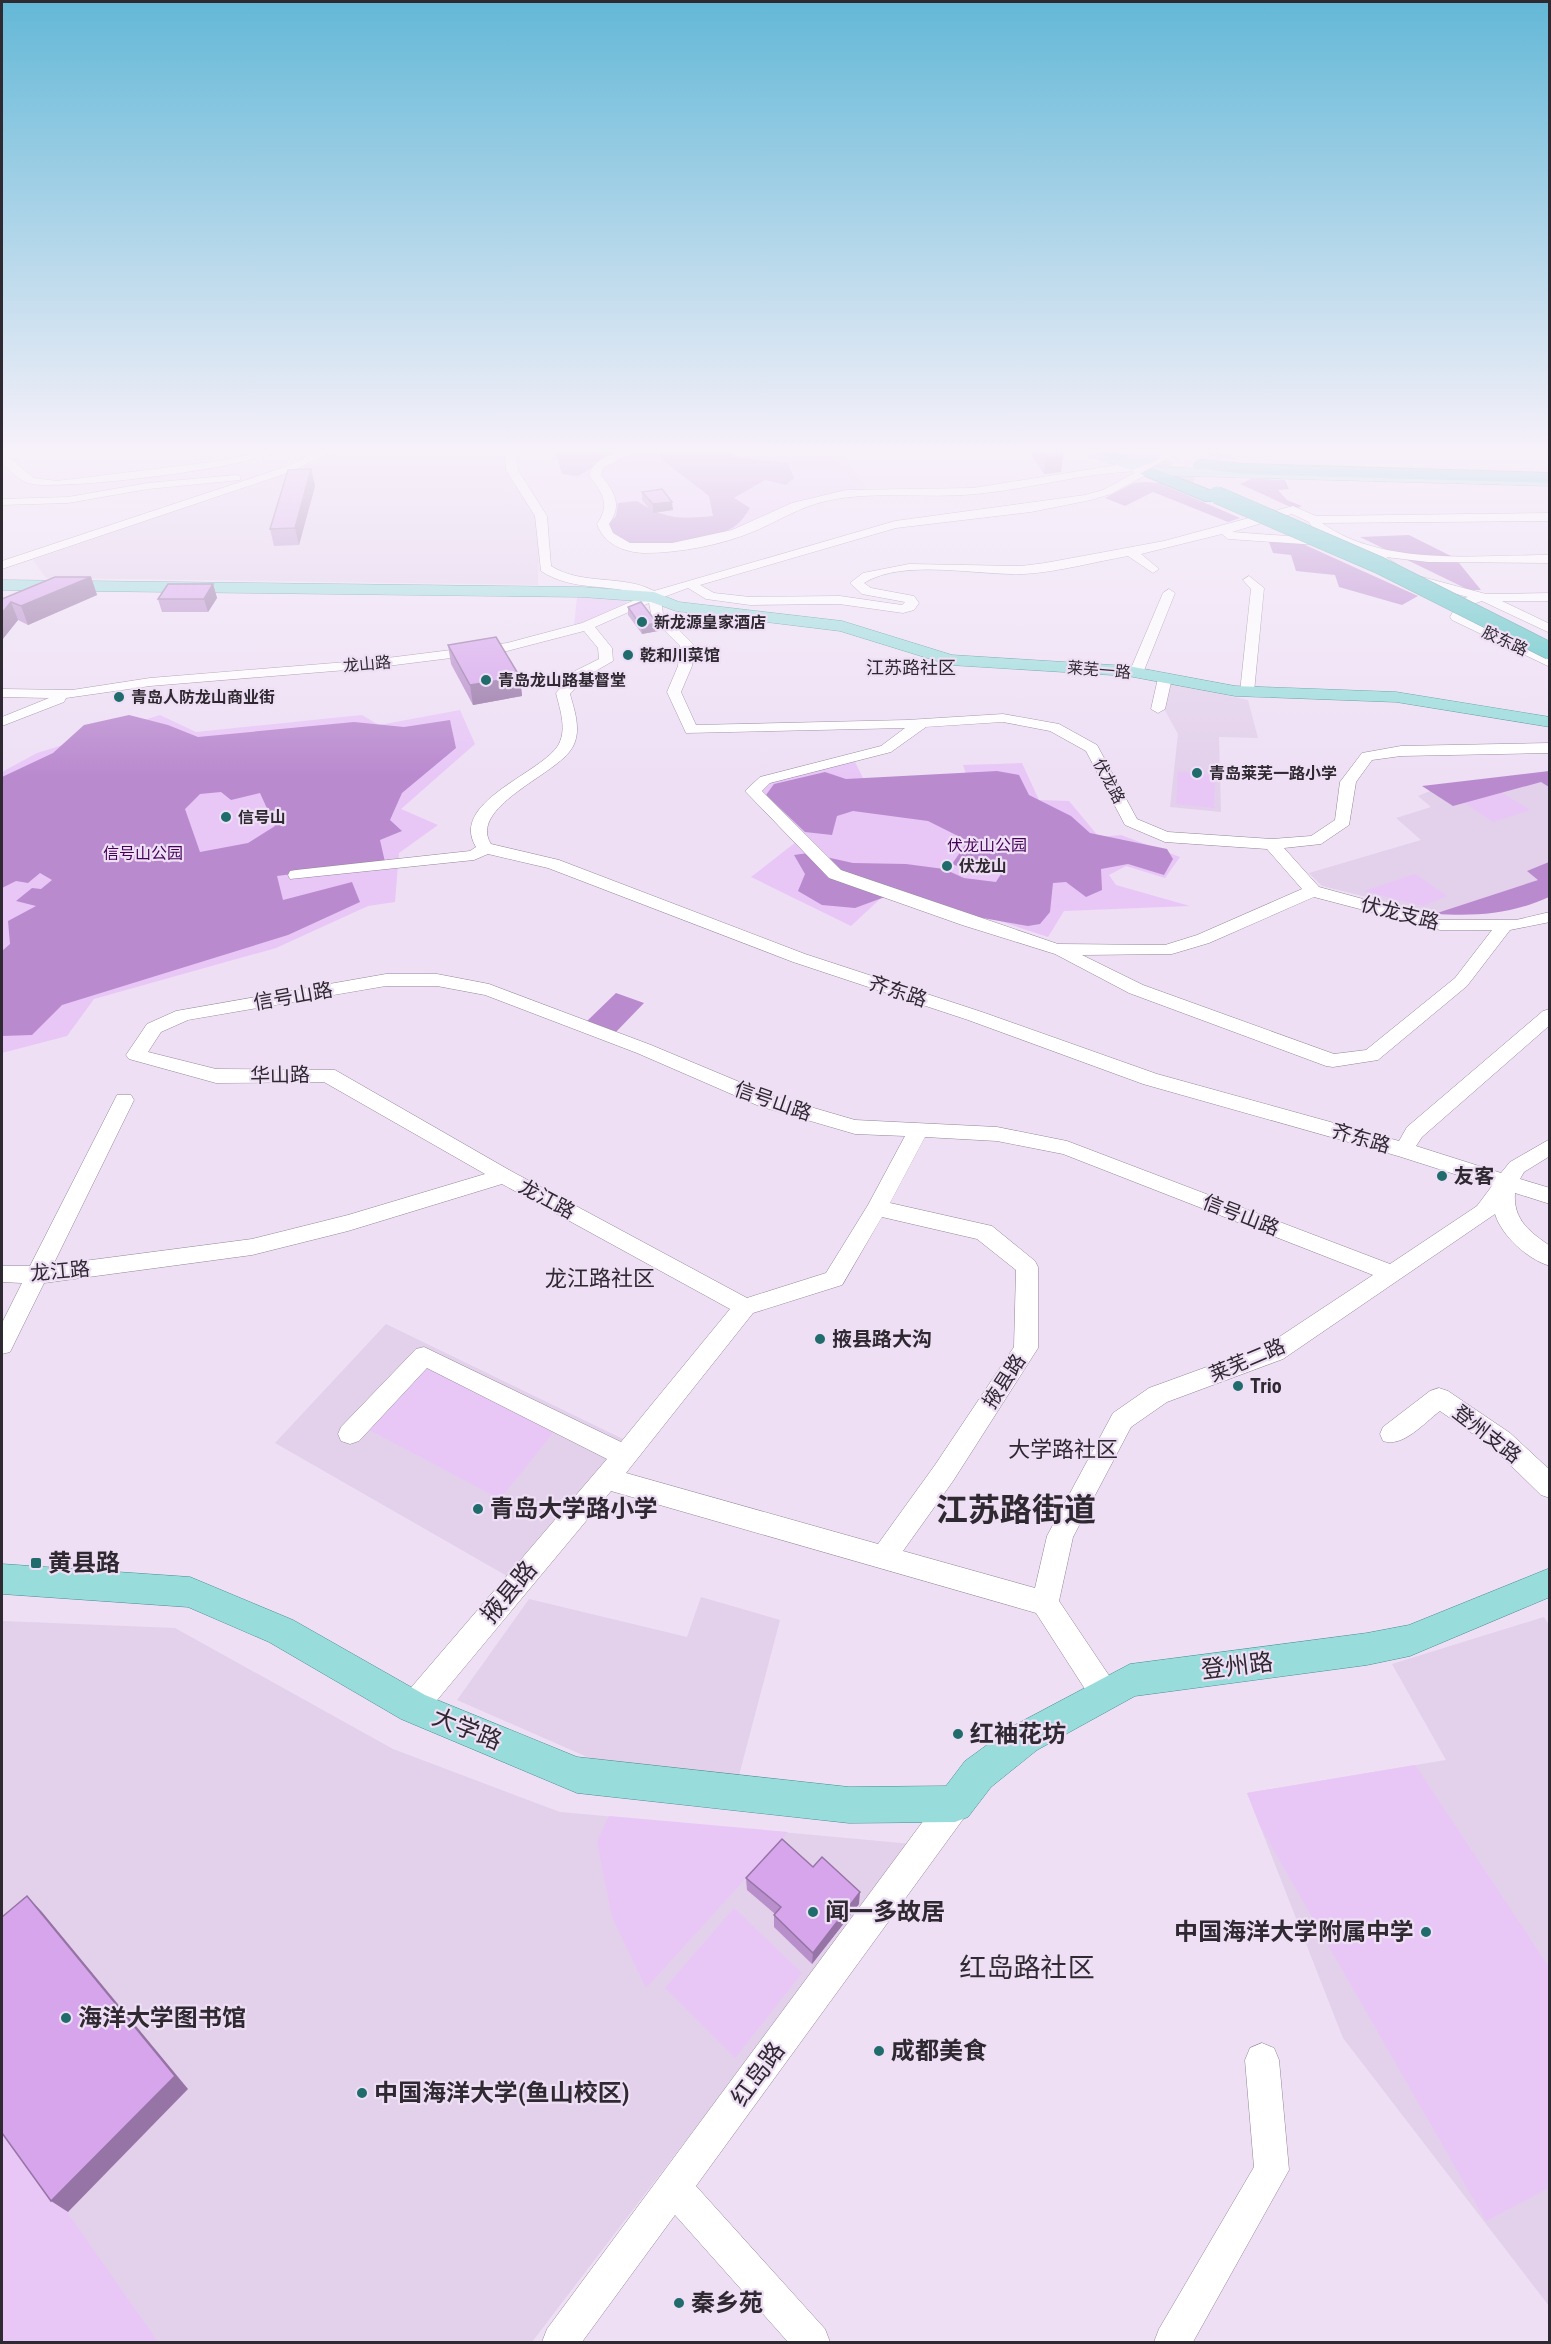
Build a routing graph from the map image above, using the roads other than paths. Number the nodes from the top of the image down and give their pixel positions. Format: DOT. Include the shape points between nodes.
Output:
graph roads {
  1 [pos="27,557"];
  2 [pos="544,557"];
  3 [pos="782,557"];
  4 [pos="1104,557"];
  5 [pos="1138,557"];
  6 [pos="1353,557"];
  7 [pos="1378,557"];
  8 [pos="1381,557"];
  9 [pos="1422,557"];
  10 [pos="1550,559"];
  11 [pos="5,565"];
  12 [pos="1153,569"];
  13 [pos="1249,580"];
  14 [pos="689,584"];
  15 [pos="2,585"];
  16 [pos="30,585"];
  17 [pos="1169,592"];
  18 [pos="654,597"];
  19 [pos="1550,597"];
  20 [pos="16,602"];
  21 [pos="1487,603"];
  22 [pos="587,626"];
  23 [pos="1550,629"];
  24 [pos="1550,639"];
  25 [pos="1550,651"];
  26 [pos="1550,663"];
  27 [pos="1136,673"];
  28 [pos="1165,678"];
  29 [pos="1247,692"];
  30 [pos="72,694"];
  31 [pos="2,695"];
  32 [pos="1158,709"];
  33 [pos="2,722"];
  34 [pos="1550,722"];
  35 [pos="922,723"];
  36 [pos="1550,748"];
  37 [pos="1272,844"];
  38 [pos="485,848"];
  39 [pos="296,875"];
  40 [pos="1313,891"];
  41 [pos="1550,917"];
  42 [pos="1505,925"];
  43 [pos="1057,949"];
  44 [pos="1550,1015"];
  45 [pos="154,1028"];
  46 [pos="124,1100"];
  47 [pos="919,1129"];
  48 [pos="1550,1146"];
  49 [pos="1404,1150"];
  50 [pos="1458,1167"];
  51 [pos="504,1176"];
  52 [pos="1506,1182"];
  53 [pos="1550,1197"];
  54 [pos="877,1208"];
  55 [pos="1467,1224"];
  56 [pos="1522,1237"];
  57 [pos="1550,1258"];
  58 [pos="1391,1273"];
  59 [pos="2,1274"];
  60 [pos="38,1275"];
  61 [pos="745,1307"];
  62 [pos="2,1345"];
  63 [pos="350,1434"];
  64 [pos="1392,1434"];
  65 [pos="625,1455"];
  66 [pos="605,1478"];
  67 [pos="1550,1487"];
  68 [pos="884,1557"];
  69 [pos="2,1579"];
  70 [pos="1550,1582"];
  71 [pos="1045,1603"];
  72 [pos="1104,1693"];
  73 [pos="413,1707"];
  74 [pos="955,1804"];
  75 [pos="1262,2060"];
  76 [pos="675,2188"];
  77 [pos="560,2343"];
  78 [pos="812,2343"];
  79 [pos="1172,2343"];
  1 -- 11 [label="street"];
  2 -- 18 [label="street" via="545,568 555,576 605,588 639,589"];
  3 -- 14 [label="street, 龙山路"];
  4 -- 14 [label="street" via="1024,570 921,568 863,575 856,584 867,591 896,595 912,603 894,610 840,600 750,601 711,596"];
  5 -- 12 [label="street"];
  6 -- 25 [label="highway, bridge"];
  7 -- 21 [label="street, 胶东路" via="1407,577"];
  8 -- 21 [label="highway"];
  9 -- 10 [label="street"];
  11 -- 16 [label="street" via="23,574"];
  13 -- 29 [label="street" via="1258,588"];
  14 -- 18 [label="street, 龙山路"];
  15 -- 16 [label="main road, 莱芜一路"];
  16 -- 18 [label="main road, 莱芜一路" via="582,592"];
  16 -- 20 [label="main road"];
  17 -- 27 [label="street"];
  18 -- 22 [label="street, 龙山路"];
  18 -- 27 [label="main road, 莱芜一路" via="676,606 842,626 950,660"];
  18 -- 35 [label="street, 伏龙路" via="657,615 687,645 685,666 674,692 691,730"];
  19 -- 21 [label="street"];
  21 -- 23 [label="street"];
  21 -- 24 [label="highway"];
  21 -- 26 [label="street, 胶东路" via="1465,602 1457,617"];
  22 -- 30 [label="street, 龙山路" via="471,653 177,679"];
  22 -- 38 [label="street" via="605,648 606,661 580,674 563,693 571,722 564,749 492,805 478,823 478,837"];
  27 -- 28 [label="main road, 莱芜一路"];
  28 -- 29 [label="main road, 莱芜一路"];
  28 -- 32 [label="street"];
  29 -- 34 [label="main road, 莱芜一路" via="1396,697"];
  30 -- 31 [label="street, 龙山路"];
  30 -- 33 [label="street, 龙山路"];
  31 -- 33 [label="street"];
  35 -- 37 [label="street, 伏龙路" via="1003,718 1054,727 1092,748 1131,822 1165,837"];
  35 -- 43 [label="street" via="886,749 765,780 753,791 835,874"];
  36 -- 37 [label="street, 伏龙路" via="1401,751 1367,756 1348,782 1343,822 1315,841"];
  37 -- 40 [label="street"];
  38 -- 39 [label="street" via="474,855"];
  38 -- 49 [label="street, 齐东路" via="553,864 799,958 1150,1079"];
  40 -- 42 [label="street, 伏龙支路" via="1440,925"];
  40 -- 43 [label="street" via="1203,939 1166,950"];
  41 -- 42 [label="street, 伏龙支路"];
  42 -- 43 [label="street" via="1461,982 1371,1056 1333,1061 1136,989"];
  44 -- 49 [label="street" via="1414,1132"];
  45 -- 47 [label="street, 信号山路" via="183,1015 386,980 437,980 489,990 766,1101 855,1127"];
  45 -- 51 [label="street, 华山路" via="136,1055 216,1076 327,1075"];
  46 -- 60 [label="street"];
  47 -- 54 [label="street"];
  47 -- 58 [label="street, 信号山路" via="998,1134 1067,1148"];
  48 -- 52 [label="street, 莱芜二路" via="1517,1167"];
  49 -- 50 [label="street, 齐东路"];
  50 -- 52 [label="street, 齐东路"];
  50 -- 55 [label="street" via="1481,1189 1481,1202"];
  51 -- 60 [label="street, 龙江路" via="252,1247"];
  51 -- 61 [label="street, 龙江路"];
  52 -- 53 [label="street, 齐东路"];
  52 -- 55 [label="street, 莱芜二路" via="1485,1212"];
  52 -- 56 [label="street" via="1502,1204 1505,1218"];
  54 -- 61 [label="street" via="834,1279"];
  54 -- 68 [label="street, 掖县路" via="984,1232 1026,1267 1026,1348"];
  55 -- 56 [label="street" via="1484,1219 1497,1221"];
  55 -- 58 [label="street, 莱芜二路"];
  56 -- 57 [label="street"];
  58 -- 71 [label="street, 莱芜二路" via="1275,1352 1158,1395 1122,1420 1060,1536"];
  59 -- 60 [label="street, 龙江路"];
  60 -- 62 [label="street"];
  61 -- 65 [label="street, 掖县路"];
  63 -- 65 [label="street" via="424,1356"];
  64 -- 67 [label="street, 登州支路" via="1439,1398 1501,1440"];
  65 -- 66 [label="street, 掖县路"];
  66 -- 68 [label="street"];
  66 -- 73 [label="street, 掖县路"];
  68 -- 71 [label="street"];
  69 -- 73 [label="main road, 大学路" via="190,1592 281,1631"];
  70 -- 72 [label="main road, 登州路" via="1410,1640 1130,1680"];
  71 -- 72 [label="street"];
  72 -- 74 [label="main road, 登州路" via="1025,1738 978,1774"];
  73 -- 74 [label="main road, 大学路" via="577,1775 849,1805"];
  74 -- 76 [label="street, 红岛路"];
  75 -- 79 [label="street" via="1272,2170"];
  76 -- 77 [label="street, 红岛路"];
  76 -- 78 [label="street"];
}
